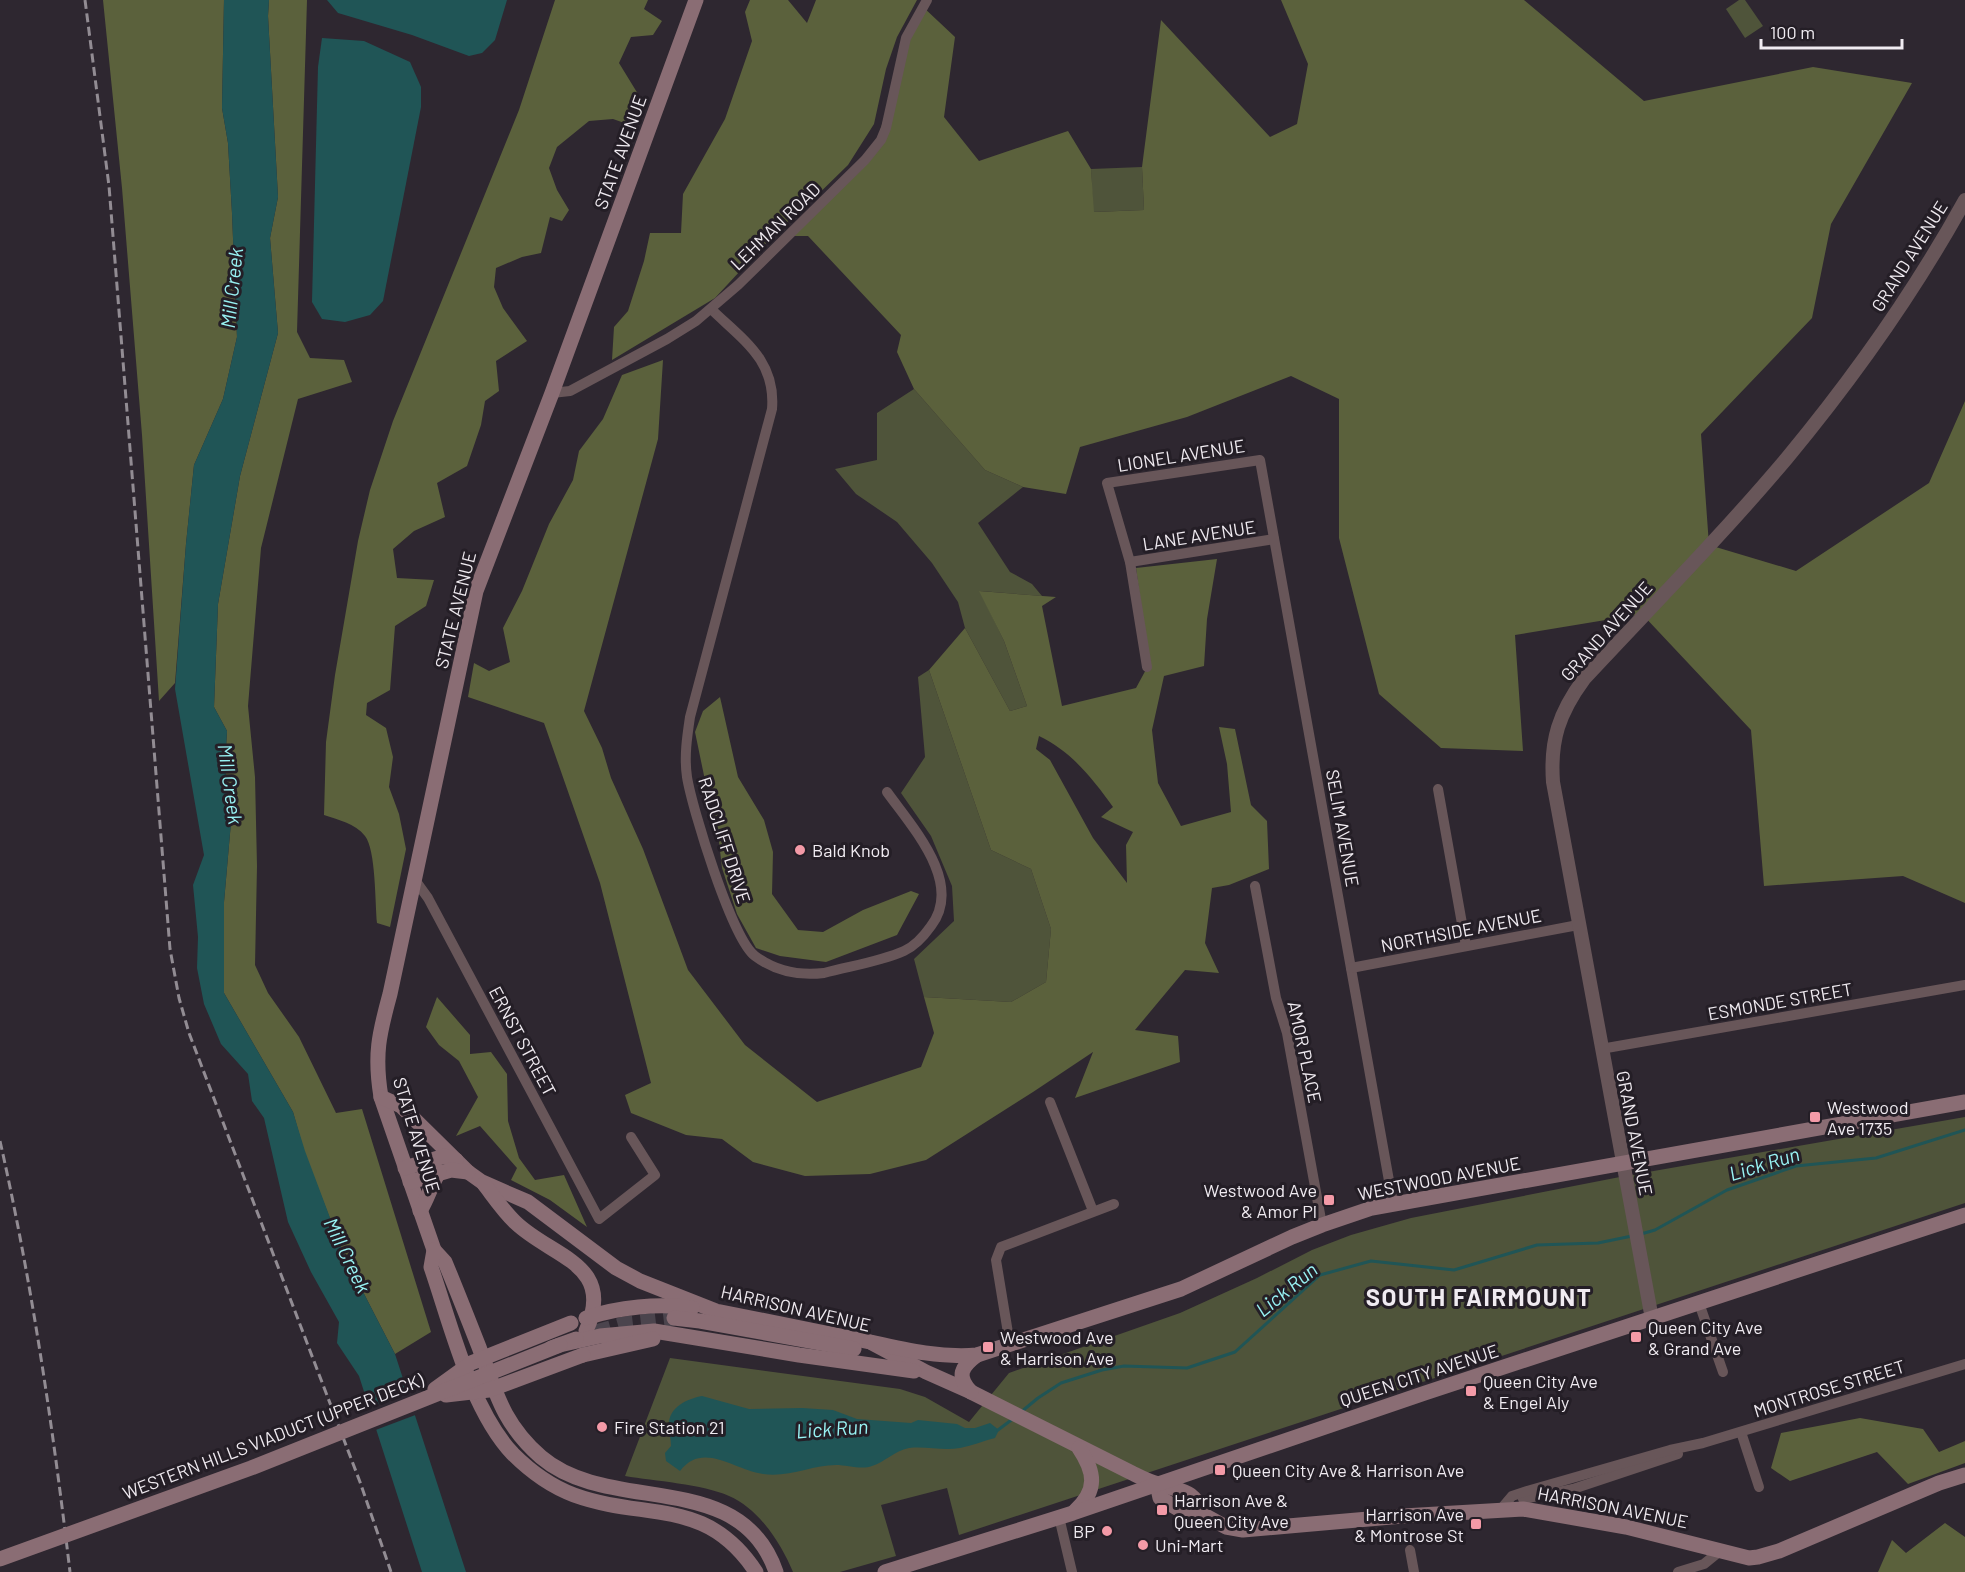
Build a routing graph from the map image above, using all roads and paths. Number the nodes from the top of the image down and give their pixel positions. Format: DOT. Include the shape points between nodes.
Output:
graph roads {
  1 [pos="696,0"];
  2 [pos="927,0"];
  3 [pos="1965,200"];
  4 [pos="711,309"];
  5 [pos="552,393"];
  6 [pos="1260,460"];
  7 [pos="1274,539"];
  8 [pos="1130,562"];
  9 [pos="1147,668"];
  10 [pos="1438,789"];
  11 [pos="887,792"];
  12 [pos="415,880"];
  13 [pos="1255,886"];
  14 [pos="1578,925"];
  15 [pos="1466,946"];
  16 [pos="1351,968"];
  17 [pos="1965,985"];
  18 [pos="1601,1049"];
  19 [pos="381,1097"];
  20 [pos="1050,1102"];
  21 [pos="1965,1102"];
  22 [pos="631,1137"];
  23 [pos="456,1160"];
  24 [pos="1623,1164"];
  25 [pos="439,1172"];
  26 [pos="468,1172"];
  27 [pos="407,1175"];
  28 [pos="482,1182"];
  29 [pos="1393,1203"];
  30 [pos="1114,1204"];
  31 [pos="420,1211"];
  32 [pos="1093,1212"];
  33 [pos="1965,1215"];
  34 [pos="1322,1225"];
  35 [pos="434,1250"];
  36 [pos="1700,1303"];
  37 [pos="655,1307"];
  38 [pos="716,1311"];
  39 [pos="593,1316"];
  40 [pos="1652,1319"];
  41 [pos="672,1329"];
  42 [pos="581,1335"];
  43 [pos="870,1342"];
  44 [pos="560,1345"];
  45 [pos="1010,1345"];
  46 [pos="977,1355"];
  47 [pos="898,1358"];
  48 [pos="1965,1364"];
  49 [pos="926,1372"];
  50 [pos="1723,1372"];
  51 [pos="971,1392"];
  52 [pos="419,1398"];
  53 [pos="1741,1431"];
  54 [pos="1078,1447"];
  55 [pos="1965,1475"];
  56 [pos="1157,1484"];
  57 [pos="1759,1487"];
  58 [pos="1501,1509"];
  59 [pos="1066,1515"];
  60 [pos="1410,1550"];
  61 [pos="1720,1551"];
  62 [pos="0,1558"];
  63 [pos="756,1572"];
  64 [pos="776,1572"];
  65 [pos="885,1572"];
  66 [pos="1072,1572"];
  67 [pos="1414,1572"];
  68 [pos="1678,1572"];
  1 -- 5 [label="main road, STATE AVENUE"];
  2 -- 4 [label="street, LEHMAN ROAD" via="906,38 886,128 874,151"];
  3 -- 14 [label="street, GRAND AVENUE" via="1914,287 1822,413 1747,503 1584,680 1565,710 1553,744 1552,775"];
  4 -- 5 [label="street, LEHMAN ROAD" via="667,339 570,391"];
  4 -- 11 [label="street, RADCLIFF DRIVE" via="761,358 773,396 690,717 686,752 688,778 721,892 753,954 783,970 810,975 905,950 928,930 941,903 939,872"];
  5 -- 12 [label="main road, STATE AVENUE" via="476,591"];
  6 -- 7 [label="street, SELIM AVENUE"];
  6 -- 8 [label="street, LIONEL AVENUE" via="1107,483"];
  7 -- 8 [label="street, LANE AVENUE"];
  7 -- 16 [label="street, SELIM AVENUE"];
  8 -- 9 [label="street"];
  10 -- 15 [label="street"];
  12 -- 19 [label="main road, STATE AVENUE" via="378,1038"];
  12 -- 22 [label="street, ERNST STREET" via="599,1219 655,1175"];
  13 -- 34 [label="street, AMOR PLACE"];
  14 -- 15 [label="street, NORTHSIDE AVENUE"];
  14 -- 18 [label="street, GRAND AVENUE"];
  15 -- 16 [label="street, NORTHSIDE AVENUE"];
  16 -- 29 [label="street, SELIM AVENUE"];
  17 -- 18 [label="street, ESMONDE STREET"];
  18 -- 24 [label="street, GRAND AVENUE"];
  19 -- 23 [label="main road, HARRISON AVENUE" via="400,1106"];
  19 -- 27 [label="main road, STATE AVENUE"];
  20 -- 32 [label="street"];
  21 -- 24 [label="main road, WESTWOOD AVENUE"];
  23 -- 26 [label="main road, HARRISON AVENUE"];
  23 -- 27 [label="main road" via="445,1156"];
  24 -- 29 [label="main road, WESTWOOD AVENUE"];
  24 -- 40 [label="street, GRAND AVENUE"];
  25 -- 26 [label="main road"];
  25 -- 27 [label="main road"];
  25 -- 31 [label="main road"];
  26 -- 28 [label="main road, HARRISON AVENUE"];
  27 -- 31 [label="main road, STATE AVENUE"];
  28 -- 38 [label="main road, HARRISON AVENUE" via="528,1202 616,1268"];
  28 -- 39 [label="main road" via="516,1223 579,1267 590,1280"];
  29 -- 34 [label="main road, WESTWOOD AVENUE"];
  30 -- 32 [label="street"];
  31 -- 35 [label="main road, STATE AVENUE"];
  32 -- 45 [label="street" via="1005,1244 998,1251 996,1260"];
  33 -- 36 [label="main road, QUEEN CITY AVENUE"];
  34 -- 45 [label="main road, WESTWOOD AVENUE" via="1181,1289"];
  35 -- 63 [label="main road, STATE AVENUE" via="431,1267 472,1386 489,1422 512,1453 546,1482 574,1494 699,1521 736,1546"];
  35 -- 64 [label="main road, STATE AVENUE" via="445,1262 500,1405 532,1448 552,1465 580,1480 683,1499 723,1512 754,1535"];
  36 -- 40 [label="main road, QUEEN CITY AVENUE"];
  36 -- 50 [label="street"];
  37 -- 38 [label="main road"];
  37 -- 39 [label="main road"];
  37 -- 42 [label="main road, WESTERN HILLS VIADUCT (UPPER DECK)" via="614,1319"];
  38 -- 43 [label="main road, HARRISON AVENUE"];
  39 -- 42 [label="main road"];
  39 -- 52 [label="main road, bridge" via="471,1363"];
  40 -- 56 [label="main road, QUEEN CITY AVENUE"];
  41 -- 44 [label="main road, WESTERN HILLS VIADUCT (UPPER DECK), bridge" via="600,1336"];
  41 -- 47 [label="main road" via="700,1321"];
  41 -- 49 [label="main road, WESTERN HILLS VIADUCT (UPPER DECK)" via="695,1337 799,1355"];
  41 -- 52 [label="main road, bridge" via="583,1355 489,1390"];
  42 -- 44 [label="main road, WESTERN HILLS VIADUCT (UPPER DECK), bridge"];
  42 -- 52 [label="main road, bridge"];
  43 -- 46 [label="main road, WESTWOOD AVENUE" via="936,1355"];
  43 -- 47 [label="main road, HARRISON AVENUE"];
  44 -- 62 [label="main road, WESTERN HILLS VIADUCT (UPPER DECK), bridge" via="251,1468"];
  45 -- 46 [label="main road, WESTWOOD AVENUE"];
  46 -- 51 [label="main road" via="962,1372 963,1383"];
  47 -- 49 [label="main road, HARRISON AVENUE"];
  48 -- 53 [label="street, MONTROSE STREET"];
  49 -- 51 [label="main road, HARRISON AVENUE"];
  51 -- 54 [label="main road, HARRISON AVENUE"];
  52 -- 62 [label="main road, bridge" via="248,1468"];
  53 -- 57 [label="street"];
  53 -- 58 [label="street, MONTROSE STREET" via="1527,1491 1512,1496"];
  54 -- 56 [label="main road, HARRISON AVENUE"];
  54 -- 59 [label="main road" via="1089,1464 1092,1481 1088,1496"];
  55 -- 61 [label="main road, HARRISON AVENUE" via="1771,1554 1749,1558"];
  56 -- 58 [label="main road, HARRISON AVENUE" via="1161,1498 1187,1514 1204,1515 1227,1527 1259,1530"];
  56 -- 59 [label="main road, QUEEN CITY AVENUE"];
  58 -- 61 [label="main road, HARRISON AVENUE" via="1607,1523"];
  59 -- 65 [label="main road, QUEEN CITY AVENUE"];
  59 -- 66 [label="street"];
  60 -- 67 [label="street"];
  61 -- 68 [label="street" via="1704,1564"];
}
